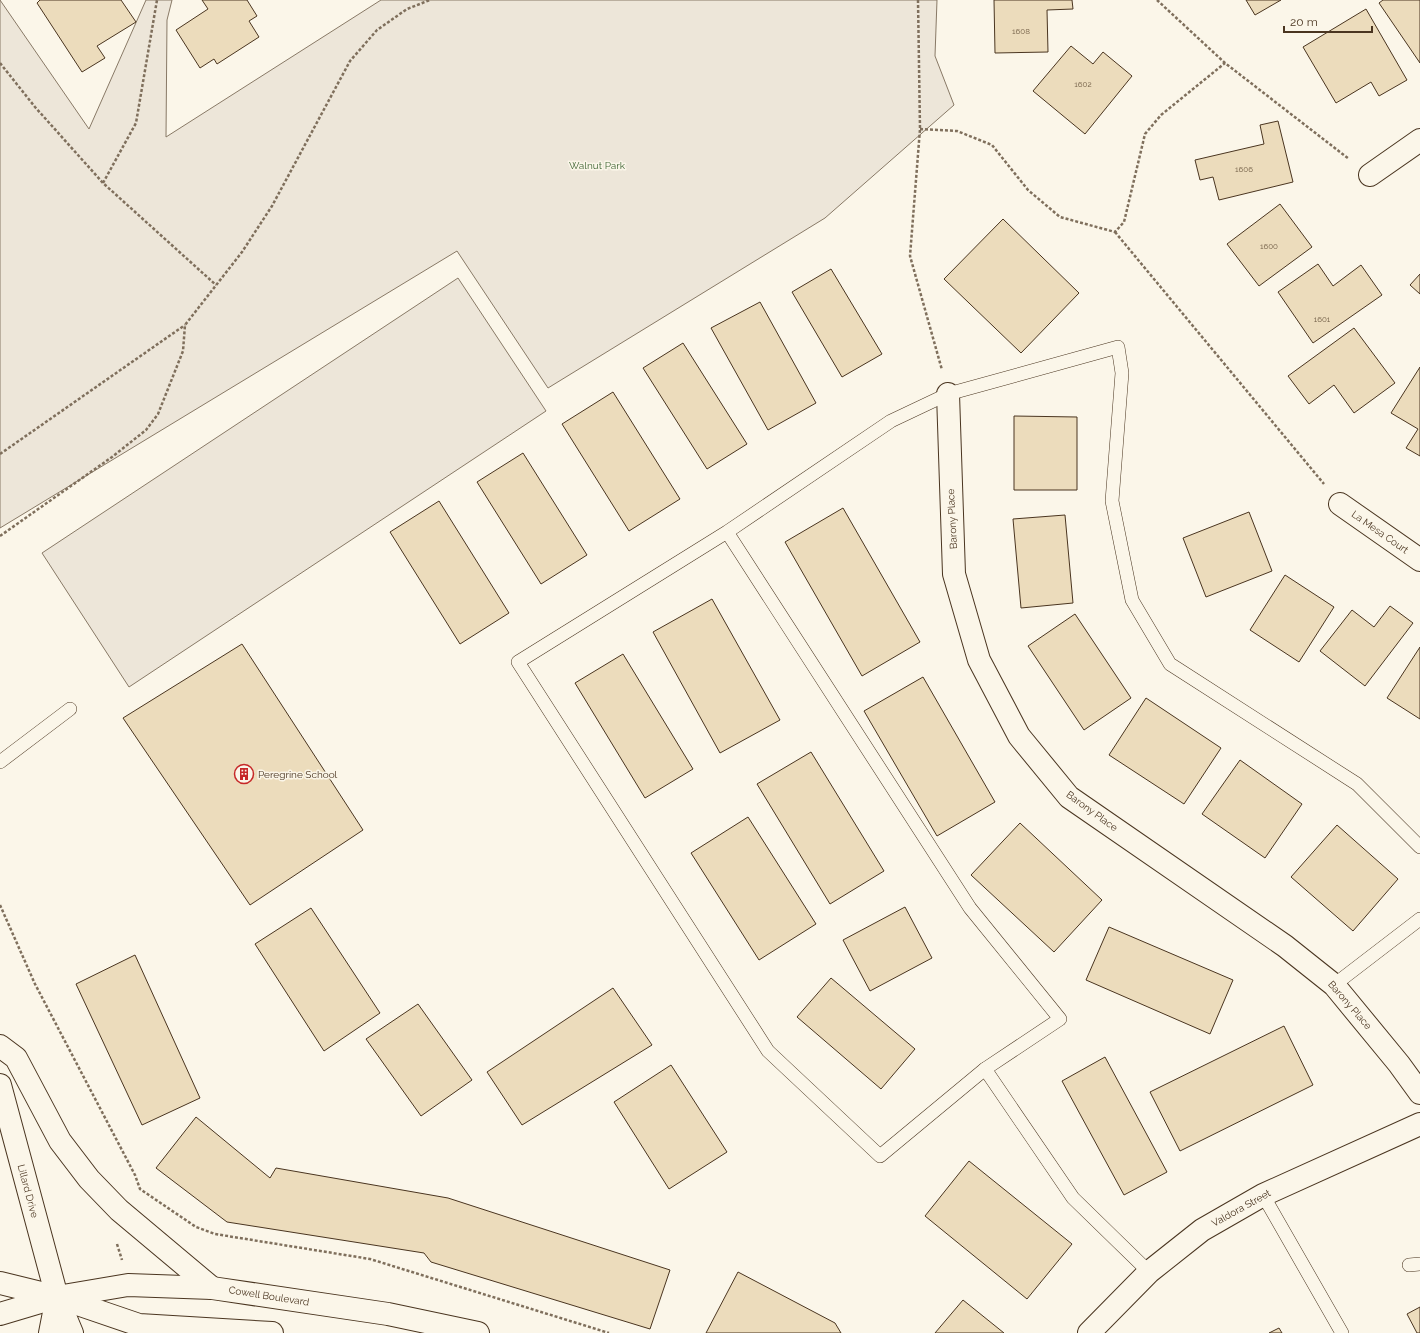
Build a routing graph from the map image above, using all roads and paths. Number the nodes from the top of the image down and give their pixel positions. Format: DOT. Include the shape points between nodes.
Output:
graph roads {
  1 [pos="157,0"];
  2 [pos="430,0"];
  3 [pos="918,0"];
  4 [pos="1157,0"];
  5 [pos="0,63"];
  6 [pos="1225,63"];
  7 [pos="920,129"];
  8 [pos="1420,140"];
  9 [pos="1370,175"];
  10 [pos="103,183"];
  11 [pos="1115,232"];
  12 [pos="216,285"];
  13 [pos="185,325"];
  14 [pos="948,394"];
  15 [pos="0,454"];
  16 [pos="1340,504"];
  17 [pos="727,532"];
  18 [pos="0,536"];
  19 [pos="1420,560"];
  20 [pos="70,709"];
  21 [pos="0,762"];
  22 [pos="1420,847"];
  23 [pos="0,905"];
  24 [pos="1420,919"];
  25 [pos="1334,985"];
  26 [pos="0,1046"];
  27 [pos="985,1069"];
  28 [pos="0,1085"];
  29 [pos="1420,1093"];
  30 [pos="1420,1124"];
  31 [pos="1263,1195"];
  32 [pos="1149,1272"];
  33 [pos="0,1284"];
  34 [pos="212,1288"];
  35 [pos="57,1297"];
  36 [pos="0,1314"];
  37 [pos="50,1333"];
  38 [pos="72,1333"];
  39 [pos="267,1333"];
  40 [pos="478,1333"];
  41 [pos="609,1333"];
  42 [pos="1089,1333"];
  43 [pos="1342,1333"];
  1 -- 10 [label="path" via="136,123"];
  2 -- 12 [label="path" via="407,9 377,30 350,61 272,206 242,252"];
  3 -- 7 [label="path"];
  4 -- 6 [label="path"];
  5 -- 10 [label="path" via="35,107"];
  6 -- 9 [label="path"];
  6 -- 11 [label="path" via="1161,115 1144,134 1124,222"];
  7 -- 11 [label="path" via="957,131 992,145 1028,190 1060,217"];
  7 -- 14 [label="path" via="910,256"];
  8 -- 9 [label="street"];
  10 -- 12 [label="path"];
  11 -- 16 [label="path"];
  12 -- 13 [label="path"];
  13 -- 15 [label="path"];
  13 -- 18 [label="path" via="183,351 158,414 146,430"];
  14 -- 17 [label="lane" via="890,421"];
  14 -- 22 [label="lane" via="1118,347 1122,373 1112,501 1132,600 1170,664 1357,784"];
  14 -- 25 [label="street, Barony Place" via="954,574 979,660 1019,736 1069,797 1285,946"];
  16 -- 19 [label="street, La Mesa Court"];
  17 -- 27 [label="lane" via="970,908 1060,1019"];
  17 -- 27 [label="lane" via="518,662 768,1051 880,1156"];
  20 -- 21 [label="lane"];
  23 -- 41 [label="path" via="34,984 140,1189 196,1227 215,1234 370,1259"];
  24 -- 25 [label="lane"];
  25 -- 29 [label="street, Barony Place"];
  26 -- 34 [label="street" via="16,1058 60,1141 89,1179 119,1210"];
  27 -- 32 [label="lane" via="1073,1198"];
  28 -- 35 [label="street, Lillard Drive"];
  30 -- 31 [label="street, Valdora Street"];
  31 -- 32 [label="street, Valdora Street" via="1202,1230"];
  31 -- 43 [label="lane"];
  32 -- 42 [label="street, Valdora Street"];
  33 -- 35 [label="street, Cowell Boulevard"];
  34 -- 35 [label="street, Cowell Boulevard" via="128,1285"];
  34 -- 40 [label="street, Cowell Boulevard" via="388,1314"];
  35 -- 36 [label="street, Cowell Boulevard"];
  35 -- 37 [label="street"];
  35 -- 38 [label="street, Lillard Drive"];
  35 -- 39 [label="street, Cowell Boulevard" via="139,1325"];
}
